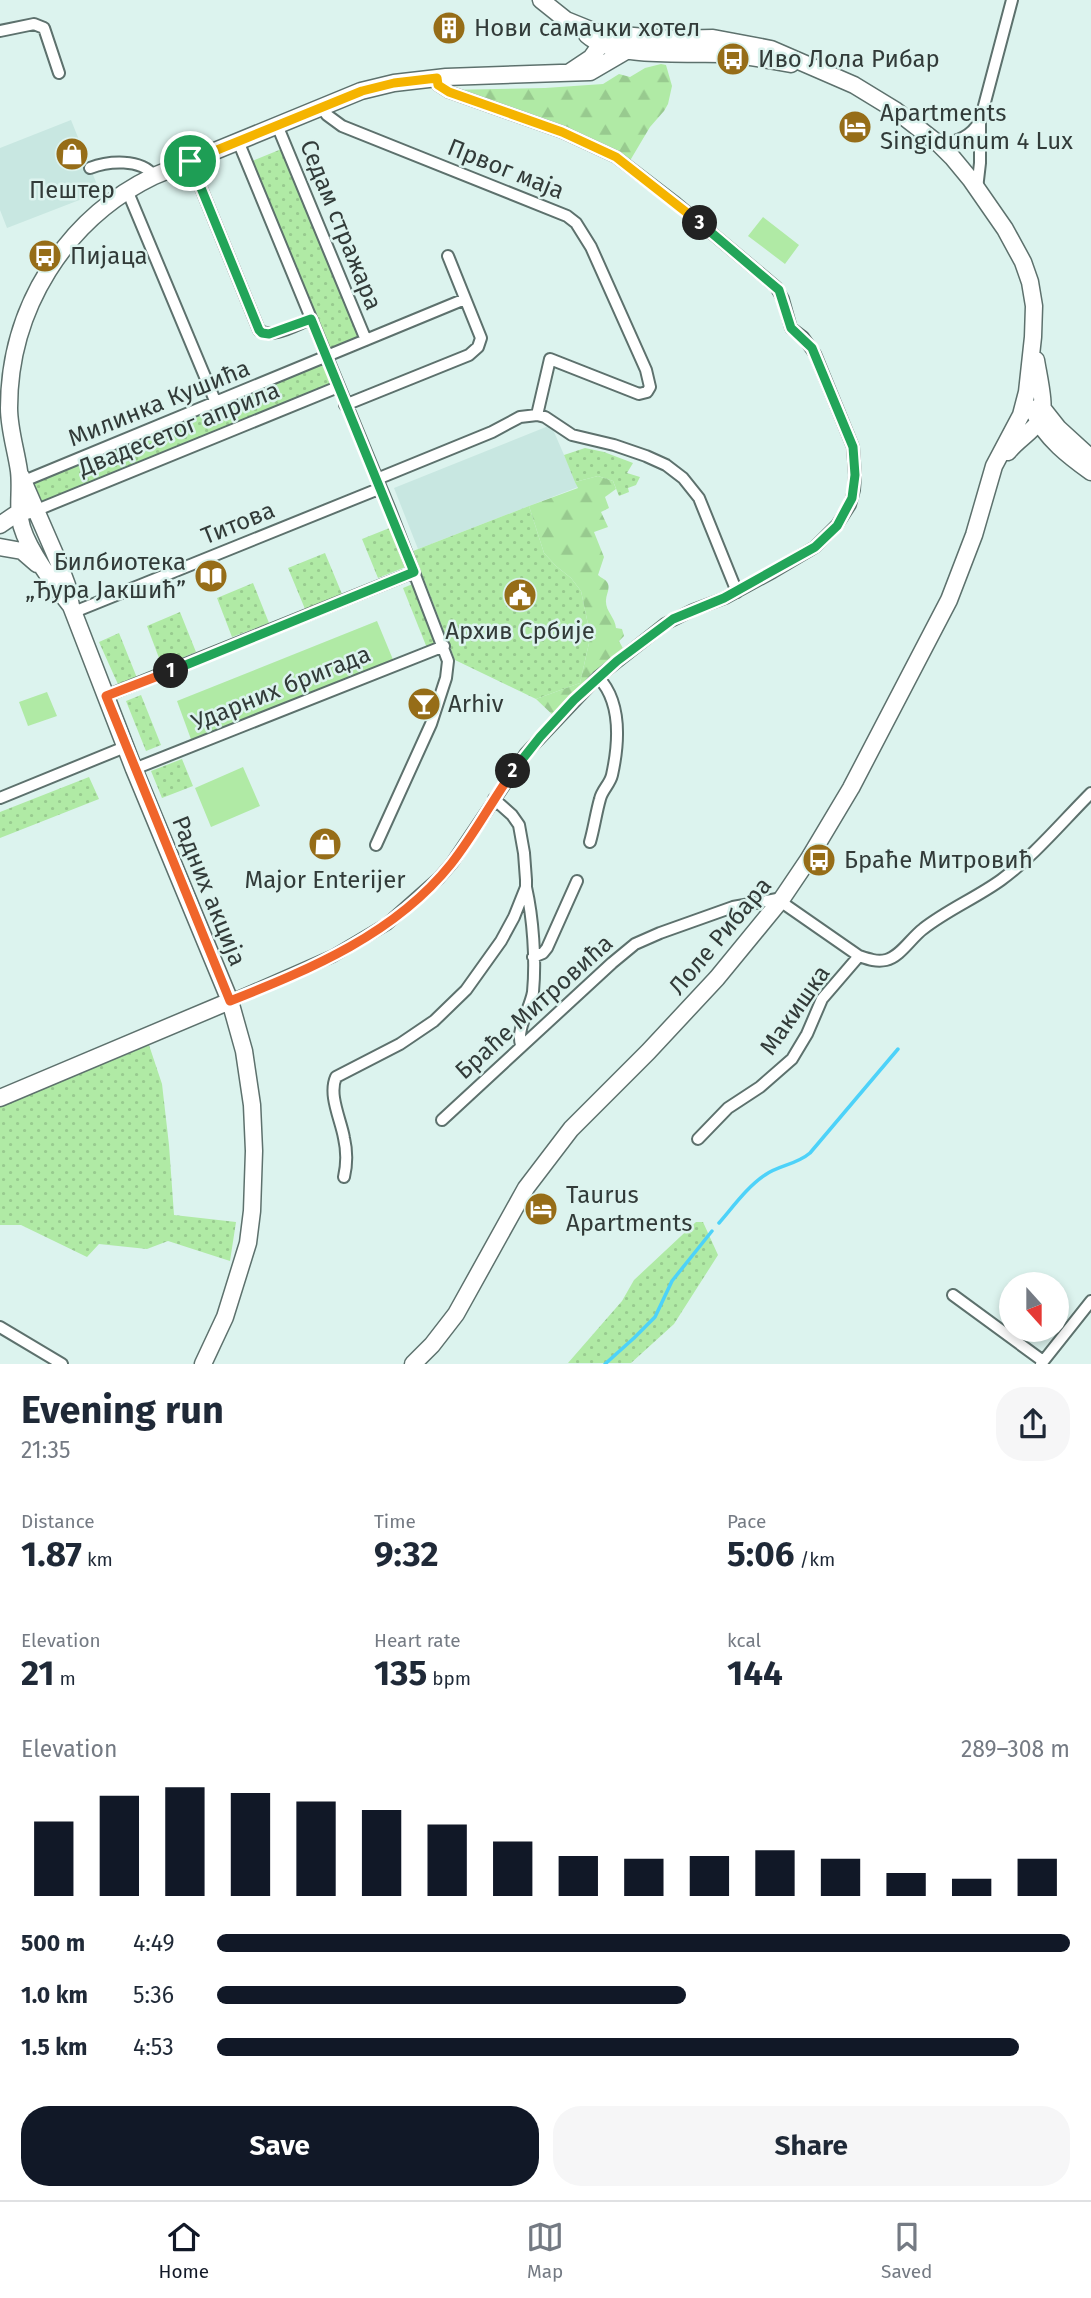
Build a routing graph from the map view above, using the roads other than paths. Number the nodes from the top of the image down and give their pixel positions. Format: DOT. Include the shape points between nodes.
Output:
graph roads {
  1 [pos="541,0"];
  2 [pos="1012,0"];
  3 [pos="0,31"];
  4 [pos="604,43"];
  5 [pos="59,74"];
  6 [pos="437,78"];
  7 [pos="321,107"];
  8 [pos="980,121"];
  9 [pos="278,125"];
  10 [pos="238,141"];
  11 [pos="940,145"];
  12 [pos="190,161"];
  13 [pos="90,168"];
  14 [pos="154,176"];
  15 [pos="977,189"];
  16 [pos="127,190"];
  17 [pos="448,256"];
  18 [pos="465,299"];
  19 [pos="311,319"];
  20 [pos="1033,337"];
  21 [pos="366,340"];
  22 [pos="326,357"];
  23 [pos="338,387"];
  24 [pos="216,403"];
  25 [pos="345,405"];
  26 [pos="1033,409"];
  27 [pos="537,415"];
  28 [pos="1091,458"];
  29 [pos="1091,472"];
  30 [pos="22,478"];
  31 [pos="379,484"];
  32 [pos="37,511"];
  33 [pos="19,512"];
  34 [pos="0,525"];
  35 [pos="24,533"];
  36 [pos="0,545"];
  37 [pos="414,572"];
  38 [pos="47,574"];
  39 [pos="737,592"];
  40 [pos="72,609"];
  41 [pos="444,646"];
  42 [pos="598,677"];
  43 [pos="106,696"];
  44 [pos="125,747"];
  45 [pos="134,769"];
  46 [pos="1091,793"];
  47 [pos="0,798"];
  48 [pos="494,799"];
  49 [pos="590,842"];
  50 [pos="376,845"];
  51 [pos="577,881"];
  52 [pos="526,887"];
  53 [pos="780,900"];
  54 [pos="859,956"];
  55 [pos="533,957"];
  56 [pos="230,1001"];
  57 [pos="521,1045"];
  58 [pos="0,1098"];
  59 [pos="442,1120"];
  60 [pos="698,1139"];
  61 [pos="344,1177"];
  62 [pos="953,1295"];
  63 [pos="1091,1301"];
  64 [pos="0,1326"];
  65 [pos="1042,1362"];
  66 [pos="62,1363"];
  67 [pos="203,1363"];
  68 [pos="413,1363"];
  1 -- 4 [label="main road, Лоле Рибара"];
  2 -- 8 [label="street"];
  3 -- 5 [label="street" via="34,24 44,28"];
  4 -- 6 [label="main road, Радних акција" via="600,68 590,72"];
  4 -- 11 [label="main road, Лоле Рибара" via="730,40 771,49 865,91"];
  6 -- 7 [label="main road, Радних акција" via="381,86"];
  6 -- 39 [label="street" via="438,85 449,92 562,132 616,157 779,290 791,327 812,348 850,440 854,490 846,513 826,538"];
  7 -- 9 [label="main road, Радних акција"];
  7 -- 27 [label="street, Првог маја" via="342,126 576,223 592,247 649,380 649,390 639,394 550,359"];
  8 -- 11 [label="street" via="966,137"];
  8 -- 15 [label="street"];
  9 -- 10 [label="main road, Радних акција"];
  9 -- 21 [label="street, Седам стражара"];
  10 -- 12 [label="main road, Радних акција"];
  10 -- 19 [label="street"];
  11 -- 15 [label="main road, Лоле Рибара"];
  12 -- 14 [label="main road, Радних акција"];
  12 -- 19 [label="street" via="259,330 269,334"];
  13 -- 14 [label="street" via="107,162 131,164"];
  14 -- 16 [label="main road, Радних акција"];
  15 -- 20 [label="main road, Лоле Рибара" via="1009,235 1027,272 1034,306"];
  16 -- 24 [label="street"];
  16 -- 30 [label="main road, Радних акција" via="88,220 62,250 42,278 20,328 9,408"];
  17 -- 18 [label="street"];
  18 -- 21 [label="street, Милинка Кушића"];
  18 -- 25 [label="street" via="481,338 475,352"];
  19 -- 22 [label="street"];
  20 -- 26 [label="main road, Лоле Рибара"];
  20 -- 26 [label="main road, Лоле Рибара"];
  21 -- 22 [label="street, Милинка Кушића"];
  22 -- 23 [label="street"];
  22 -- 24 [label="street, Милинка Кушића"];
  23 -- 25 [label="street"];
  23 -- 32 [label="street, Двадесетог априла"];
  24 -- 30 [label="street, Милинка Кушића"];
  25 -- 31 [label="street"];
  26 -- 28 [label="main road"];
  26 -- 29 [label="main road" via="1061,448"];
  26 -- 53 [label="main road, Лоле Рибара" via="999,452 961,570 922,656 837,813"];
  27 -- 31 [label="street, Титова" via="520,418"];
  27 -- 39 [label="street" via="578,438 614,445 666,465 683,478 699,498"];
  30 -- 32 [label="main road, Радних акција"];
  30 -- 33 [label="main road, Радних акција"];
  31 -- 37 [label="street"];
  31 -- 40 [label="street, Титова"];
  32 -- 33 [label="main road"];
  32 -- 35 [label="main road" via="36,520"];
  32 -- 40 [label="main road, Радних акција"];
  33 -- 34 [label="main road"];
  33 -- 35 [label="main road, Радних акција"];
  35 -- 36 [label="main road"];
  35 -- 38 [label="main road, Радних акција"];
  36 -- 38 [label="main road" via="22,551"];
  37 -- 41 [label="street"];
  37 -- 43 [label="street"];
  38 -- 40 [label="main road, Радних акција"];
  39 -- 42 [label="street" via="665,624"];
  40 -- 43 [label="main road, Радних акција"];
  41 -- 45 [label="street, Ударних бригада"];
  41 -- 50 [label="street" via="449,668 437,709"];
  42 -- 48 [label="street" via="540,737"];
  42 -- 49 [label="street" via="610,692 616,722 612,774 600,797"];
  43 -- 44 [label="main road, Радних акција"];
  44 -- 45 [label="main road, Радних акција"];
  44 -- 47 [label="street"];
  45 -- 56 [label="main road, Радних акција"];
  46 -- 54 [label="street, Макишка" via="1018,866 935,919 891,958 878,961"];
  48 -- 52 [label="street" via="519,825"];
  48 -- 56 [label="street" via="445,870 387,924 334,956"];
  51 -- 55 [label="street" via="547,948"];
  52 -- 55 [label="street"];
  52 -- 61 [label="street" via="514,917 466,990 401,1044 335,1079 346,1149"];
  53 -- 54 [label="street, Макишка"];
  53 -- 57 [label="street, Браће Митровића" via="723,909 635,944"];
  53 -- 68 [label="main road, Лоле Рибара" via="693,1005 564,1138 526,1188 456,1314"];
  54 -- 60 [label="street, Макишка" via="822,999 792,1059 728,1108"];
  55 -- 57 [label="street" via="532,996 519,1034"];
  56 -- 58 [label="main road"];
  56 -- 67 [label="main road, Радних акција" via="252,1105 252,1212 239,1277"];
  57 -- 59 [label="street, Браће Митровића"];
  62 -- 65 [label="street"];
  63 -- 65 [label="street"];
  64 -- 66 [label="street"];
}
